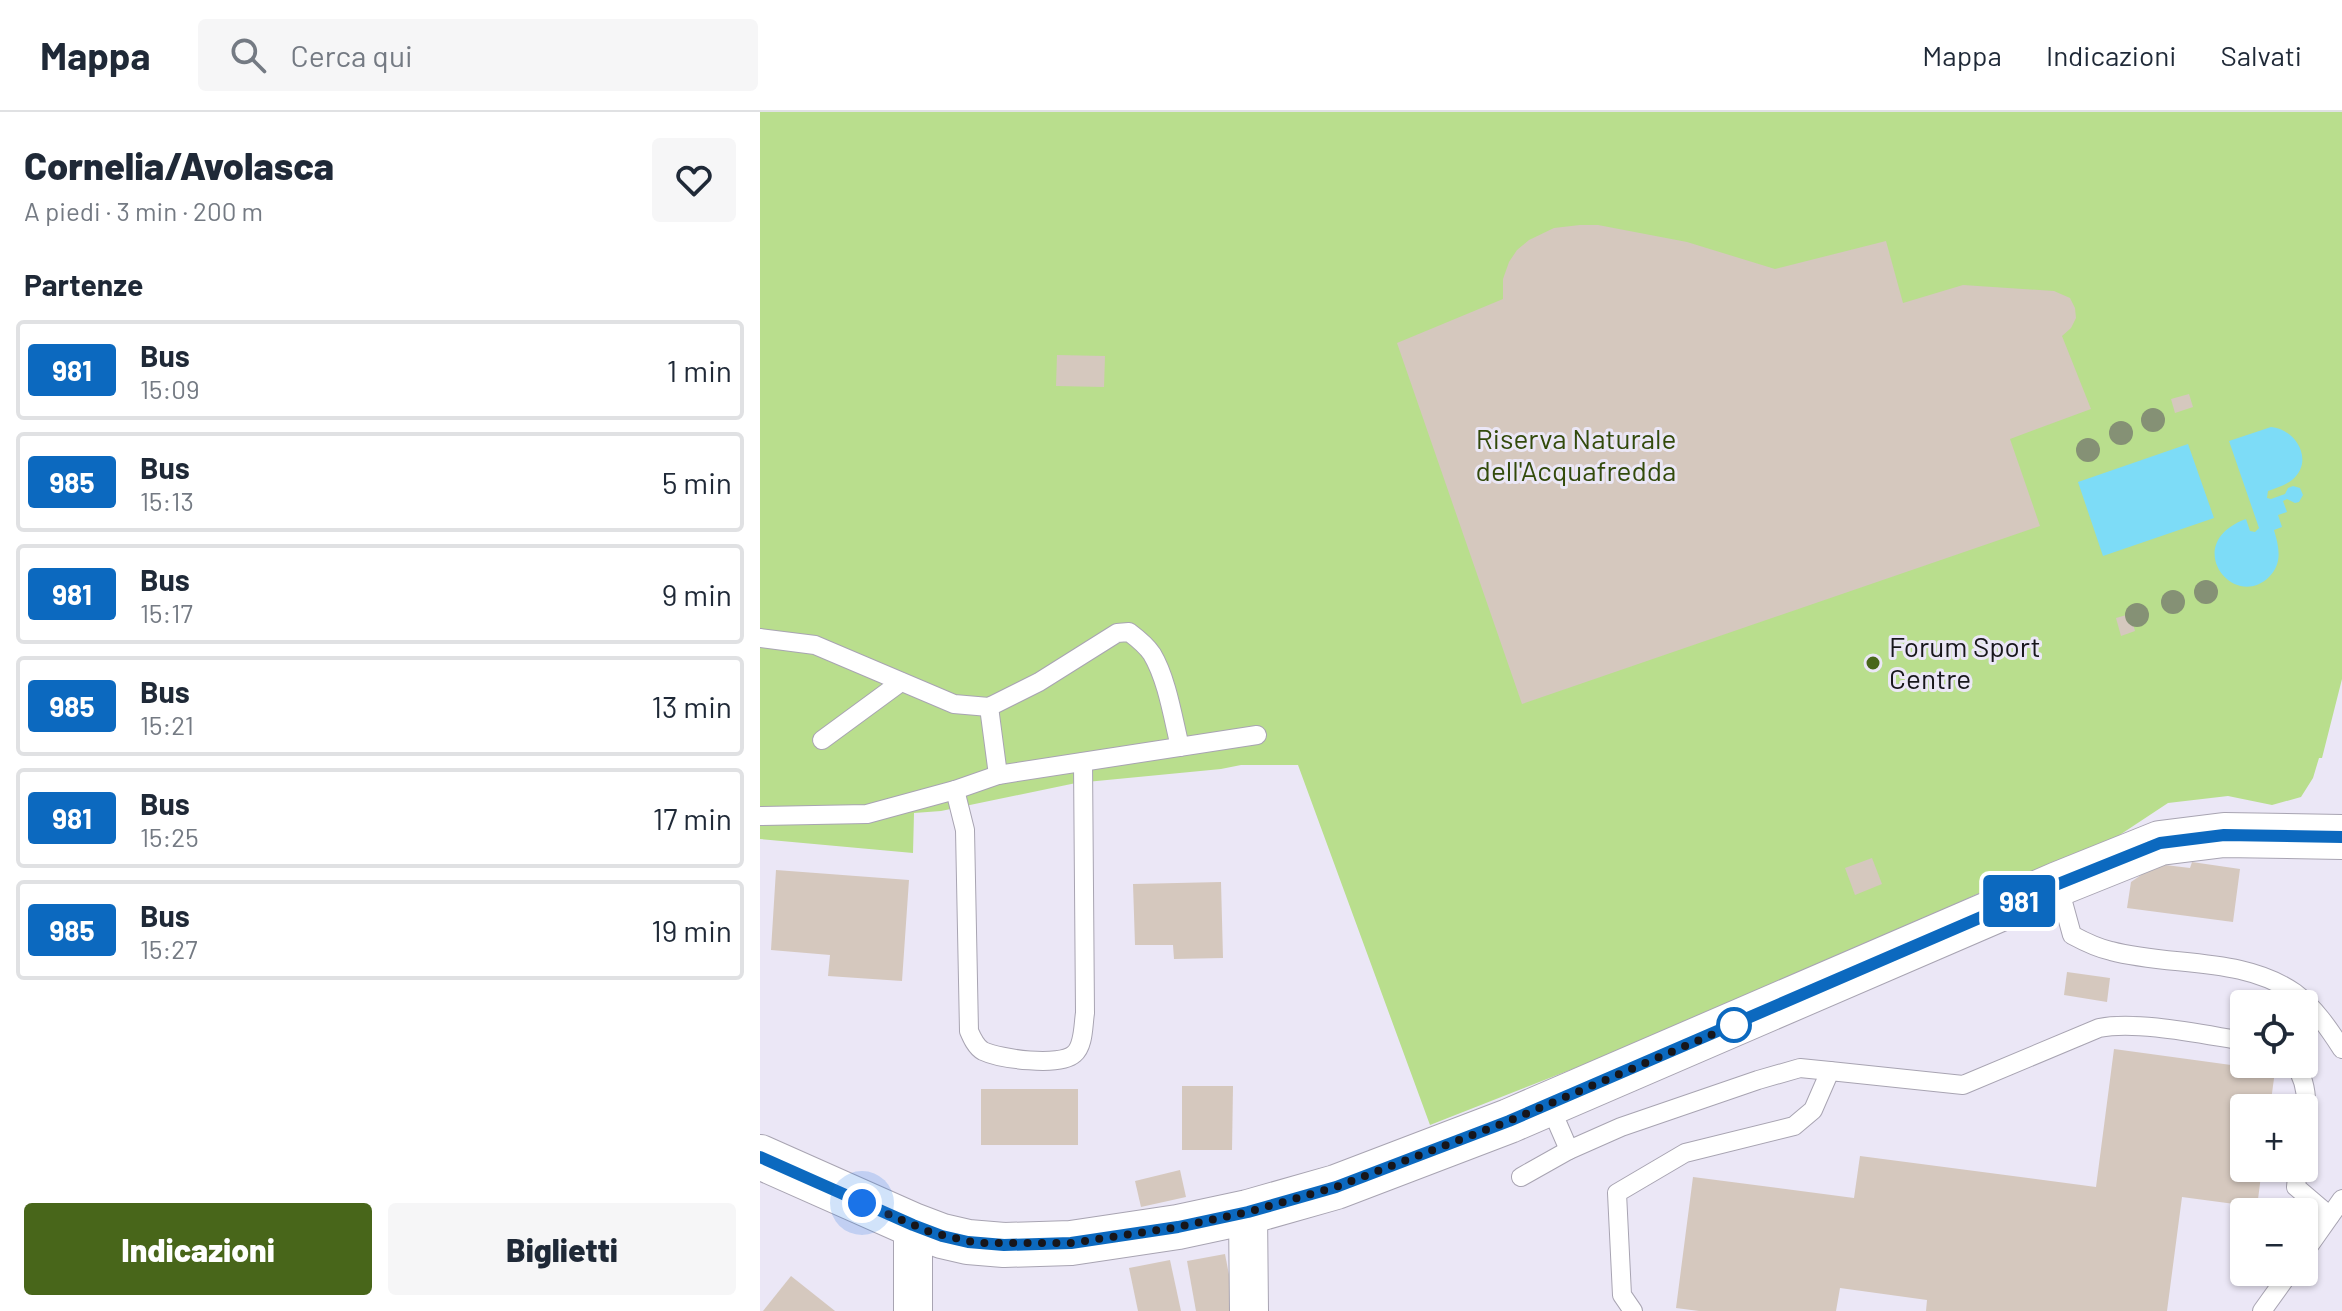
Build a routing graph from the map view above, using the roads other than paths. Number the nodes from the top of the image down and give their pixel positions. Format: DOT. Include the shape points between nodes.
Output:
graph roads {
  1 [pos="760,638"];
  2 [pos="901,682"];
  3 [pos="989,707"];
  4 [pos="1257,735"];
  5 [pos="822,740"];
  6 [pos="1180,747"];
  7 [pos="1083,762"];
  8 [pos="998,775"];
  9 [pos="955,790"];
  10 [pos="760,816"];
  11 [pos="2342,837"];
  12 [pos="2058,884"];
  13 [pos="2230,1039"];
  14 [pos="2342,1049"];
  15 [pos="1830,1071"];
  16 [pos="1549,1104"];
  17 [pos="1569,1150"];
  18 [pos="760,1157"];
  19 [pos="1521,1177"];
  20 [pos="2297,1182"];
  21 [pos="2342,1199"];
  22 [pos="1248,1212"];
  23 [pos="2330,1216"];
  24 [pos="913,1225"];
  25 [pos="2318,1233"];
  26 [pos="2280,1286"];
  27 [pos="913,1311"];
  28 [pos="1249,1311"];
  29 [pos="1633,1311"];
  30 [pos="2262,1311"];
  1 -- 2 [label="lane" via="815,645"];
  2 -- 3 [label="lane" via="954,704"];
  2 -- 5 [label="lane"];
  3 -- 6 [label="lane" via="1117,633 1129,632 1153,655"];
  3 -- 8 [label="lane"];
  4 -- 6 [label="lane"];
  6 -- 7 [label="lane"];
  7 -- 8 [label="lane"];
  7 -- 9 [label="lane" via="1085,1013 1080,1046 1058,1061 1007,1058 981,1050 969,1031 965,830"];
  8 -- 9 [label="lane"];
  9 -- 10 [label="lane" via="867,814"];
  11 -- 12 [label="street" via="2183,838"];
  12 -- 14 [label="lane" via="2072,935 2113,952 2272,980 2314,1010"];
  12 -- 16 [label="street"];
  13 -- 15 [label="lane" via="2112,1025 1963,1085"];
  15 -- 17 [label="lane" via="1800,1068 1758,1080"];
  15 -- 29 [label="lane" via="1813,1110 1794,1126 1685,1153 1617,1193 1622,1295"];
  16 -- 17 [label="lane"];
  16 -- 22 [label="street" via="1336,1187"];
  17 -- 19 [label="lane"];
  18 -- 24 [label="street"];
  20 -- 23 [label="lane"];
  21 -- 23 [label="lane"];
  22 -- 24 [label="street" via="1071,1243 976,1243"];
  22 -- 28 [label="street"];
  23 -- 25 [label="lane"];
  24 -- 27 [label="street"];
  26 -- 30 [label="lane"];
}
